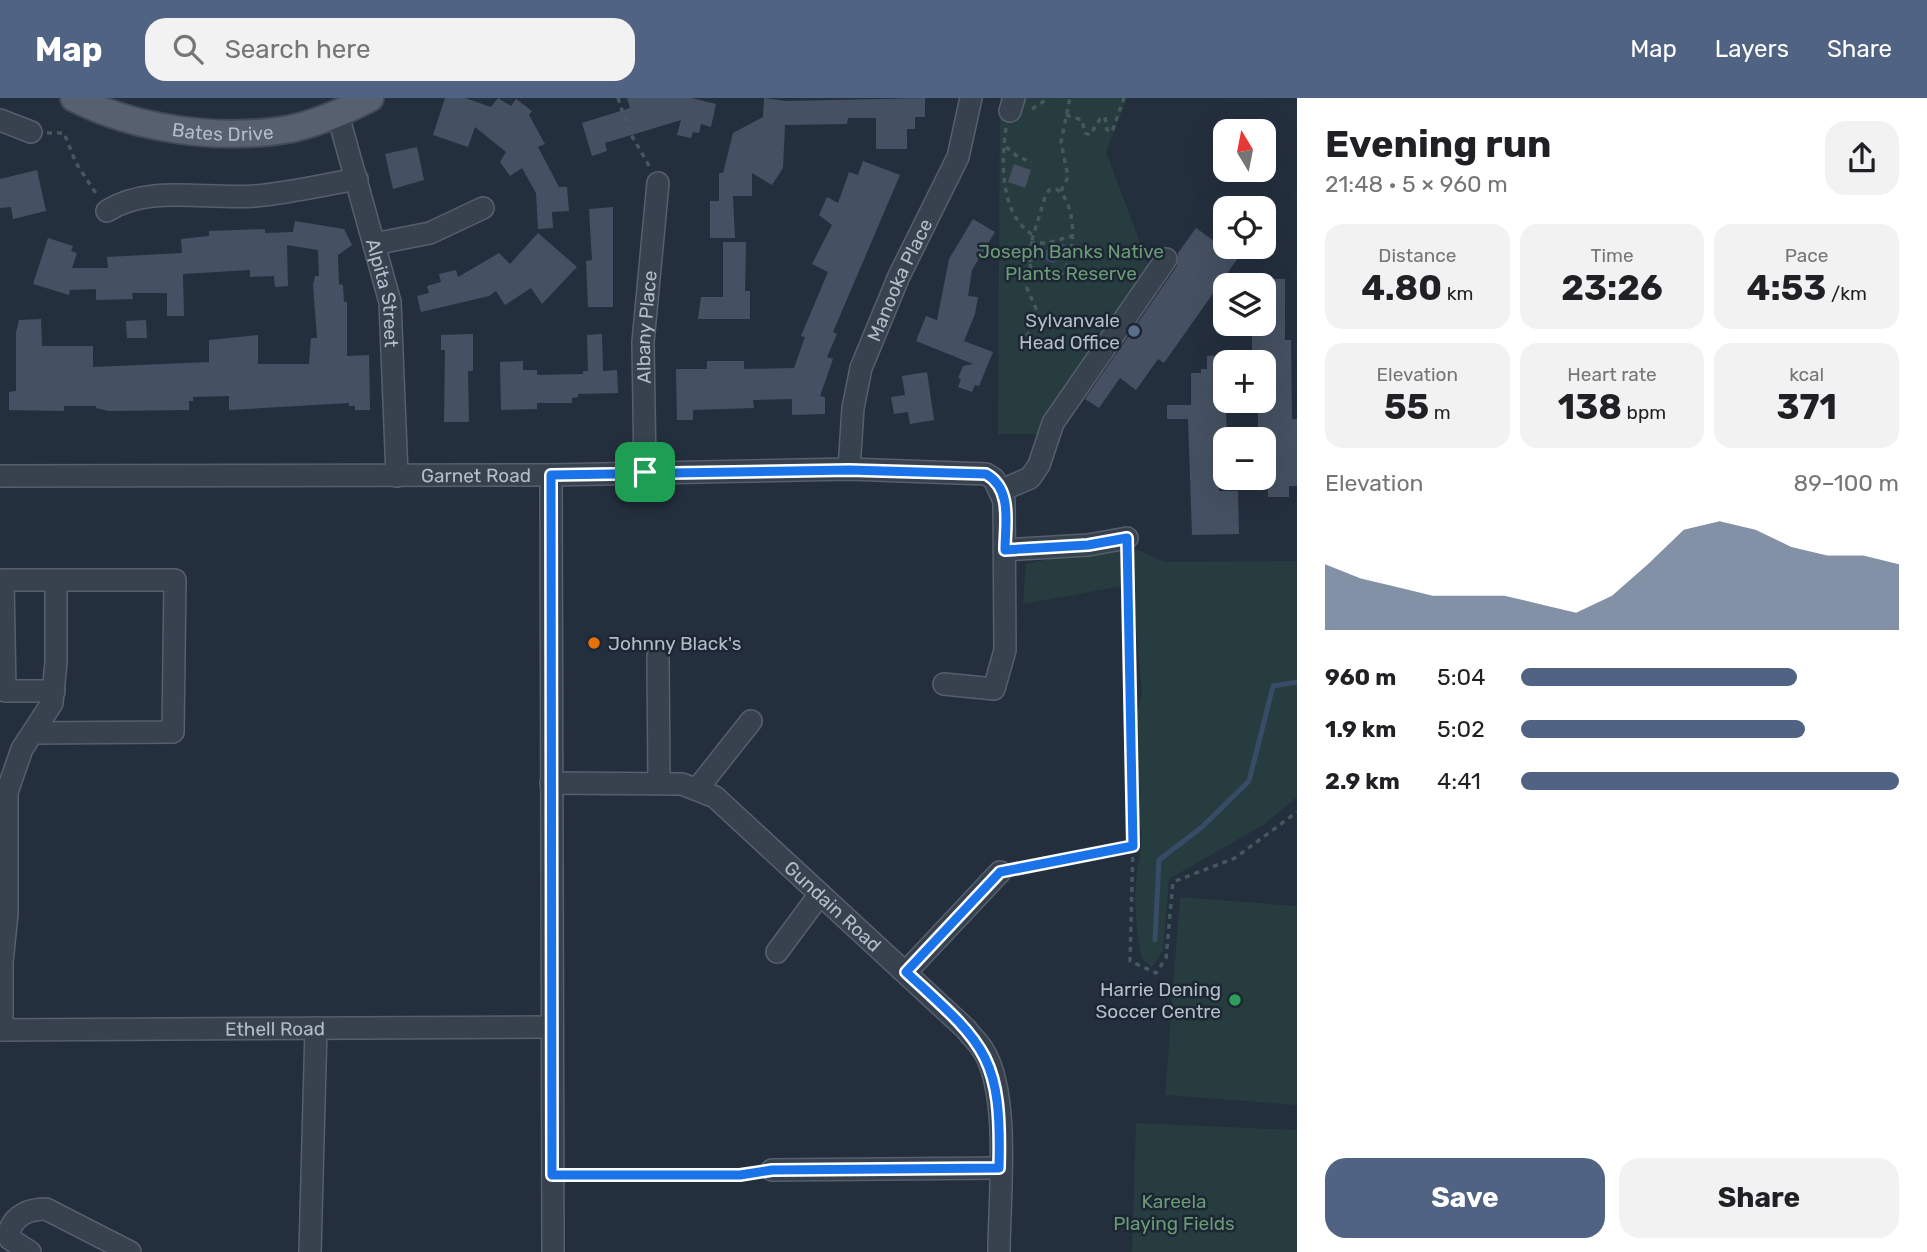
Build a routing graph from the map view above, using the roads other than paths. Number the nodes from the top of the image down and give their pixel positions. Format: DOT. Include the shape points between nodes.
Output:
graph roads {
  1 [pos="74,98"];
  2 [pos="370,98"];
  3 [pos="971,98"];
  4 [pos="338,115"];
  5 [pos="0,120"];
  6 [pos="31,132"];
  7 [pos="357,179"];
  8 [pos="658,183"];
  9 [pos="483,208"];
  10 [pos="107,211"];
  11 [pos="374,244"];
  12 [pos="1166,259"];
  13 [pos="849,470"];
  14 [pos="645,472"];
  15 [pos="551,475"];
  16 [pos="0,476"];
  17 [pos="397,476"];
  18 [pos="998,484"];
  19 [pos="1127,538"];
  20 [pos="1005,550"];
  21 [pos="56,580"];
  22 [pos="658,656"];
  23 [pos="944,684"];
  24 [pos="54,691"];
  25 [pos="751,721"];
  26 [pos="33,733"];
  27 [pos="659,782"];
  28 [pos="551,783"];
  29 [pos="698,788"];
  30 [pos="1000,872"];
  31 [pos="820,894"];
  32 [pos="777,951"];
  33 [pos="906,972"];
  34 [pos="551,1027"];
  35 [pos="316,1028"];
  36 [pos="1,1030"];
  37 [pos="999,1168"];
  38 [pos="772,1170"];
  39 [pos="30,1252"];
  40 [pos="130,1252"];
  41 [pos="310,1252"];
  42 [pos="553,1252"];
  43 [pos="999,1252"];
  1 -- 4 [label="main road, Bates Drive" via="135,121 215,132 292,128"];
  2 -- 4 [label="main road, Bates Drive"];
  3 -- 13 [label="street, Manooka Place" via="958,158 904,266 862,368 853,408"];
  4 -- 7 [label="street, Alpita Street"];
  5 -- 6 [label="street"];
  7 -- 10 [label="street" via="259,196 130,198"];
  7 -- 11 [label="street, Alpita Street"];
  8 -- 14 [label="street, Albany Place" via="643,342"];
  9 -- 11 [label="street" via="430,233"];
  11 -- 17 [label="street, Alpita Street" via="392,315"];
  12 -- 18 [label="street" via="1053,423 1030,478"];
  13 -- 14 [label="street, Garnet Road"];
  13 -- 18 [label="street, Garnet Road" via="974,472"];
  14 -- 15 [label="street, Garnet Road"];
  15 -- 17 [label="street, Garnet Road"];
  15 -- 28 [label="street"];
  16 -- 17 [label="street, Garnet Road"];
  18 -- 20 [label="street" via="1006,512"];
  19 -- 20 [label="street"];
  20 -- 23 [label="street" via="1005,650 994,689"];
  21 -- 24 [label="street"];
  21 -- 24 [label="street" via="2,580 5,691"];
  21 -- 26 [label="street" via="175,580 173,732"];
  22 -- 27 [label="street"];
  24 -- 26 [label="street" via="47,714"];
  25 -- 29 [label="street"];
  26 -- 36 [label="street" via="18,758 7,792"];
  27 -- 28 [label="street, Gundain Road"];
  27 -- 29 [label="street, Gundain Road"];
  28 -- 34 [label="street"];
  29 -- 31 [label="street, Gundain Road" via="731,809"];
  30 -- 33 [label="street"];
  31 -- 32 [label="street"];
  31 -- 33 [label="street, Gundain Road"];
  33 -- 37 [label="street, Gundain Road" via="984,1051 998,1090"];
  34 -- 35 [label="street, Ethell Road"];
  34 -- 42 [label="street"];
  35 -- 36 [label="street, Ethell Road"];
  35 -- 41 [label="street"];
  37 -- 38 [label="street"];
  37 -- 43 [label="street, Gundain Road"];
  39 -- 40 [label="street" via="10,1239 9,1232 19,1216 46,1209"];
}
